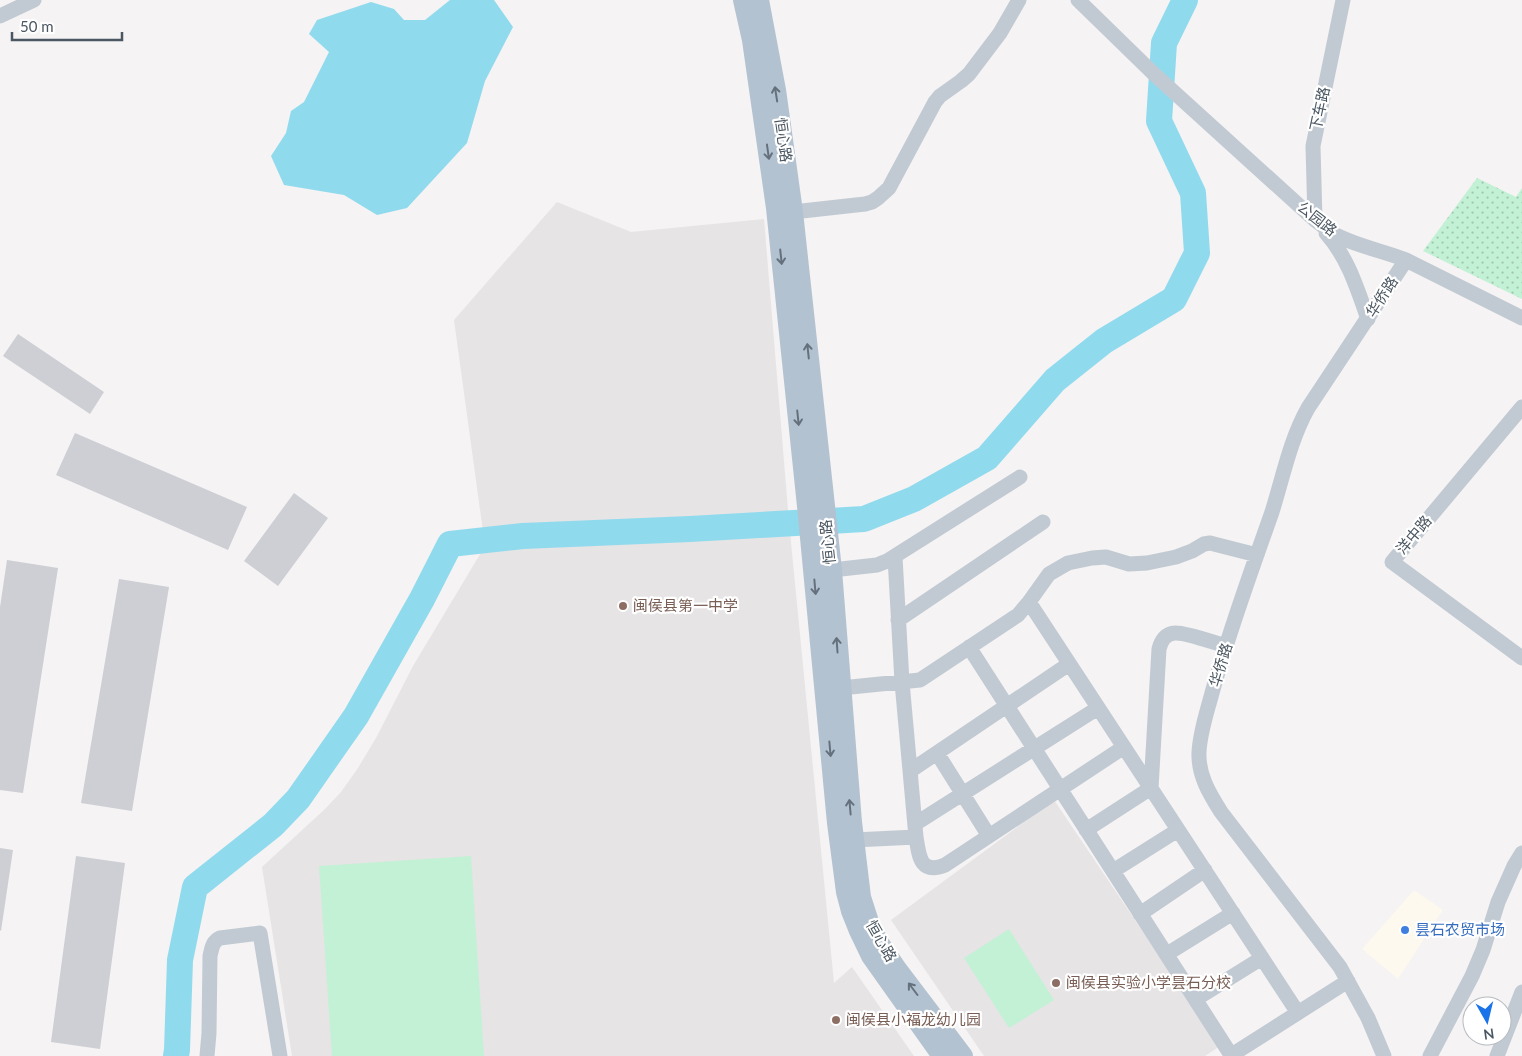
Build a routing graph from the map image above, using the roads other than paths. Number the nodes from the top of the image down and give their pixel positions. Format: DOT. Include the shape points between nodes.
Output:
graph roads {
  1 [pos="34,0"];
  2 [pos="743,0"];
  3 [pos="759,0"];
  4 [pos="1019,0"];
  5 [pos="1078,0"];
  6 [pos="1343,0"];
  7 [pos="0,16"];
  8 [pos="793,212"];
  9 [pos="1315,220"];
  10 [pos="1406,260"];
  11 [pos="1522,318"];
  12 [pos="1368,319"];
  13 [pos="1522,407"];
  14 [pos="1020,477"];
  15 [pos="816,505"];
  16 [pos="1043,522"];
  17 [pos="819,538"];
  18 [pos="1257,555"];
  19 [pos="895,557"];
  20 [pos="832,570"];
  21 [pos="1029,602"];
  22 [pos="898,620"];
  23 [pos="1226,646"];
  24 [pos="969,647"];
  25 [pos="1522,658"];
  26 [pos="1070,664"];
  27 [pos="902,682"];
  28 [pos="841,688"];
  29 [pos="1007,706"];
  30 [pos="1098,708"];
  31 [pos="1124,747"];
  32 [pos="1034,748"];
  33 [pos="937,753"];
  34 [pos="910,771"];
  35 [pos="1151,788"];
  36 [pos="1060,789"];
  37 [pos="963,794"];
  38 [pos="1086,830"];
  39 [pos="1178,830"];
  40 [pos="916,831"];
  41 [pos="989,836"];
  42 [pos="854,840"];
  43 [pos="1522,853"];
  44 [pos="1204,870"];
  45 [pos="1113,871"];
  46 [pos="1233,913"];
  47 [pos="1140,914"];
  48 [pos="1166,954"];
  49 [pos="1262,958"];
  50 [pos="1348,980"];
  51 [pos="1522,992"];
  52 [pos="1196,999"];
  53 [pos="1298,1013"];
  54 [pos="949,1054"];
  55 [pos="1230,1055"];
  56 [pos="206,1056"];
  57 [pos="280,1056"];
  58 [pos="1384,1056"];
  59 [pos="1430,1056"];
  60 [pos="1497,1056"];
  1 -- 7 [label="street"];
  2 -- 15 [label="main road, 恒心路, one-way" via="752,40"];
  8 -- 3 [label="main road, 恒心路, one-way" via="776,90"];
  4 -- 8 [label="street" via="1000,33 968,74 935,102 884,194 864,204"];
  5 -- 9 [label="street, 公园路" via="1168,87"];
  6 -- 9 [label="street, 下车路" via="1312,146"];
  15 -- 8 [label="main road, 恒心路, one-way"];
  9 -- 10 [label="street, 公园路" via="1337,236"];
  9 -- 12 [label="street" via="1342,253"];
  10 -- 11 [label="street, 公园路"];
  10 -- 12 [label="street, 华侨路"];
  12 -- 18 [label="street, 华侨路" via="1296,430"];
  13 -- 25 [label="street, 洋中路" via="1392,562"];
  14 -- 19 [label="street"];
  15 -- 17 [label="main road, 恒心路"];
  16 -- 22 [label="street"];
  17 -- 20 [label="main road, 恒心路"];
  17 -- 54 [label="main road, 恒心路, one-way" via="838,832 848,901 871,956"];
  18 -- 21 [label="street" via="1210,543 1183,555 1147,563 1129,564 1106,557 1080,560 1049,574"];
  18 -- 23 [label="street, 华侨路"];
  19 -- 20 [label="street" via="878,565"];
  19 -- 22 [label="street"];
  28 -- 20 [label="main road, 恒心路, one-way"];
  21 -- 24 [label="street" via="1018,615"];
  21 -- 26 [label="street"];
  22 -- 27 [label="street"];
  23 -- 35 [label="street" via="1175,633 1164,637 1161,642"];
  23 -- 50 [label="street, 华侨路" via="1200,740 1203,778 1221,812"];
  24 -- 27 [label="street" via="920,680"];
  24 -- 29 [label="street"];
  26 -- 29 [label="street"];
  26 -- 30 [label="street"];
  27 -- 28 [label="street"];
  27 -- 34 [label="street"];
  42 -- 28 [label="main road, 恒心路, one-way"];
  29 -- 32 [label="street"];
  29 -- 33 [label="street"];
  30 -- 31 [label="street"];
  30 -- 32 [label="street"];
  31 -- 35 [label="street"];
  31 -- 36 [label="street"];
  32 -- 36 [label="street"];
  32 -- 37 [label="street"];
  33 -- 34 [label="street"];
  33 -- 37 [label="street"];
  34 -- 40 [label="street"];
  35 -- 38 [label="street"];
  35 -- 39 [label="street"];
  36 -- 38 [label="street"];
  36 -- 41 [label="street"];
  37 -- 40 [label="street"];
  37 -- 41 [label="street"];
  38 -- 45 [label="street"];
  39 -- 44 [label="street"];
  39 -- 45 [label="street"];
  40 -- 41 [label="street" via="921,862 932,868 945,865"];
  40 -- 42 [label="street"];
  54 -- 42 [label="main road, 恒心路, one-way" via="869,922 861,897"];
  43 -- 59 [label="street" via="1498,902 1472,976"];
  44 -- 46 [label="street"];
  44 -- 47 [label="street"];
  45 -- 47 [label="street"];
  46 -- 48 [label="street"];
  46 -- 49 [label="street"];
  47 -- 48 [label="street"];
  48 -- 52 [label="street"];
  49 -- 52 [label="street"];
  49 -- 53 [label="street"];
  50 -- 53 [label="street"];
  50 -- 58 [label="street, 华侨路"];
  51 -- 60 [label="street"];
  52 -- 55 [label="street"];
  53 -- 55 [label="street"];
  56 -- 57 [label="street" via="213,945 220,938 260,933"];
}
